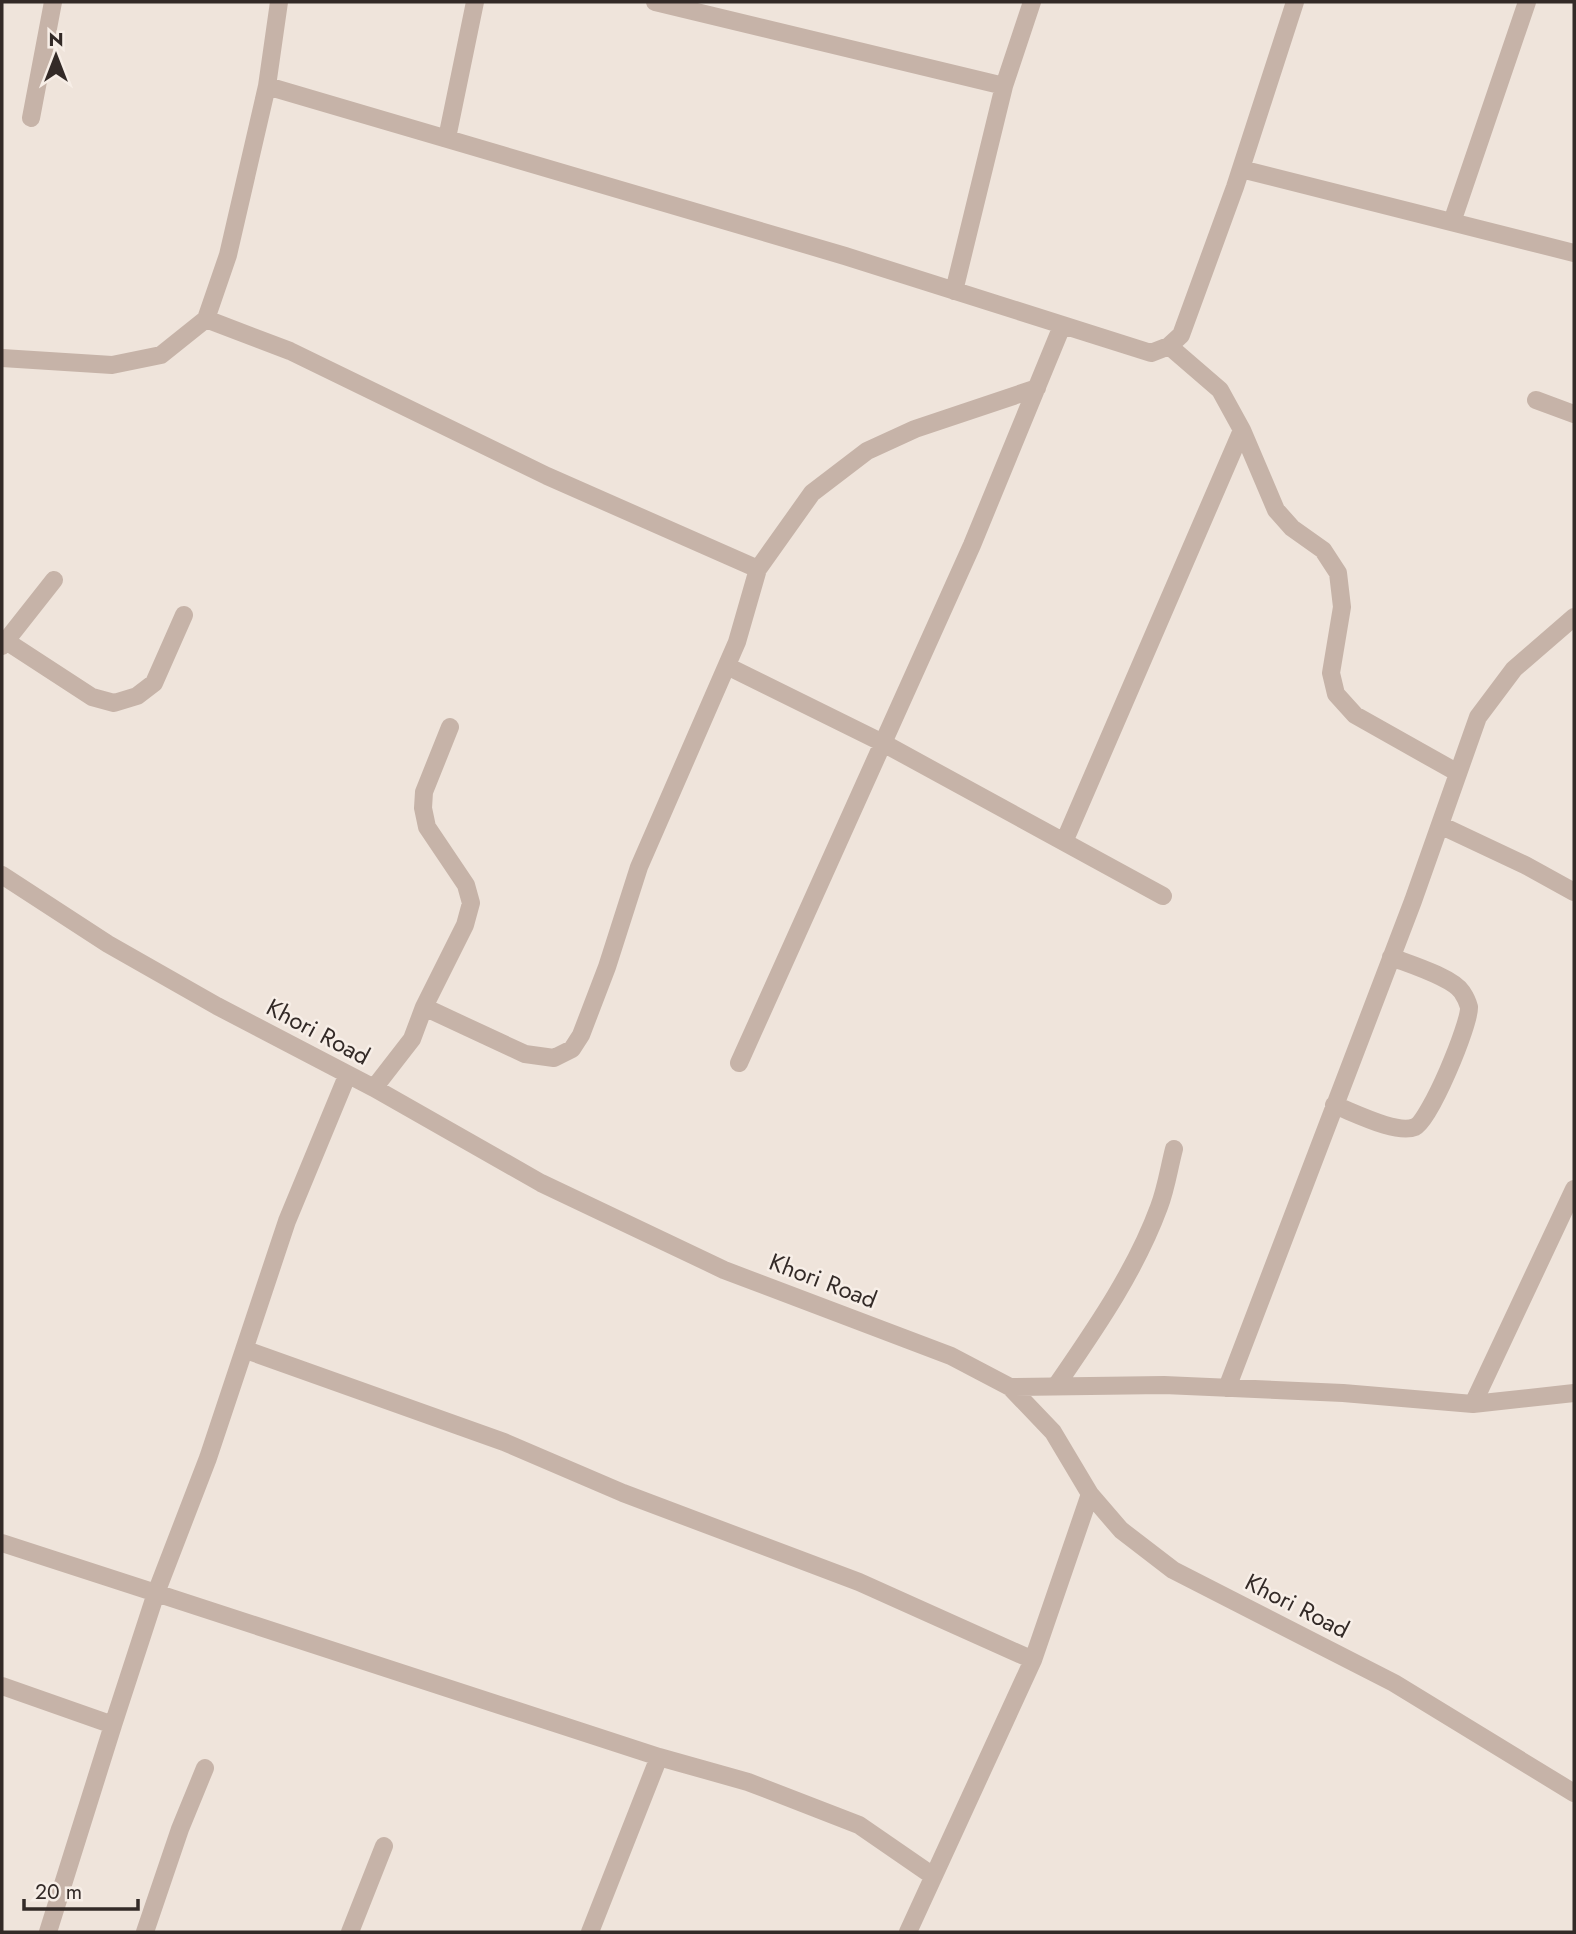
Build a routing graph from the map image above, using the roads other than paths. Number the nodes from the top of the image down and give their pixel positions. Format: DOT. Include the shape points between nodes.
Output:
graph roads {
  1 [pos="53,2"];
  2 [pos="279,2"];
  3 [pos="475,2"];
  4 [pos="655,2"];
  5 [pos="1032,2"];
  6 [pos="1295,2"];
  7 [pos="1527,2"];
  8 [pos="267,86"];
  9 [pos="1004,86"];
  10 [pos="30,118"];
  11 [pos="447,138"];
  12 [pos="1241,169"];
  13 [pos="1452,222"];
  14 [pos="1574,253"];
  15 [pos="954,291"];
  16 [pos="206,319"];
  17 [pos="1062,326"];
  18 [pos="1169,346"];
  19 [pos="2,358"];
  20 [pos="1037,388"];
  21 [pos="1536,400"];
  22 [pos="1574,415"];
  23 [pos="1242,429"];
  24 [pos="758,569"];
  25 [pos="54,580"];
  26 [pos="184,615"];
  27 [pos="1574,617"];
  28 [pos="4,643"];
  29 [pos="727,666"];
  30 [pos="450,727"];
  31 [pos="883,743"];
  32 [pos="1458,774"];
  33 [pos="1440,825"];
  34 [pos="1064,842"];
  35 [pos="2,875"];
  36 [pos="1574,892"];
  37 [pos="1163,896"];
  38 [pos="1391,957"];
  39 [pos="424,1007"];
  40 [pos="739,1063"];
  41 [pos="347,1076"];
  42 [pos="374,1088"];
  43 [pos="1334,1105"];
  44 [pos="1174,1149"];
  45 [pos="1574,1189"];
  46 [pos="246,1350"];
  47 [pos="1056,1386"];
  48 [pos="1010,1387"];
  49 [pos="1227,1388"];
  50 [pos="1574,1393"];
  51 [pos="1473,1404"];
  52 [pos="1090,1494"];
  53 [pos="2,1543"];
  54 [pos="156,1593"];
  55 [pos="1033,1660"];
  56 [pos="2,1686"];
  57 [pos="113,1725"];
  58 [pos="659,1757"];
  59 [pos="205,1768"];
  60 [pos="1574,1793"];
  61 [pos="384,1846"];
  62 [pos="933,1877"];
  63 [pos="48,1932"];
  64 [pos="145,1932"];
  65 [pos="350,1932"];
  66 [pos="590,1932"];
  67 [pos="908,1932"];
  1 -- 10 [label="street"];
  2 -- 8 [label="street"];
  3 -- 11 [label="street"];
  4 -- 9 [label="street"];
  5 -- 9 [label="street"];
  6 -- 12 [label="street"];
  7 -- 13 [label="street"];
  8 -- 11 [label="street"];
  8 -- 16 [label="street" via="228,255"];
  9 -- 15 [label="street"];
  11 -- 15 [label="street"];
  12 -- 13 [label="street"];
  12 -- 18 [label="street" via="1181,335"];
  13 -- 14 [label="street"];
  15 -- 17 [label="street"];
  16 -- 19 [label="street" via="161,355 112,365"];
  16 -- 24 [label="street" via="290,351 547,475"];
  17 -- 18 [label="street" via="1151,353"];
  17 -- 20 [label="street"];
  18 -- 23 [label="street" via="1220,390"];
  20 -- 24 [label="street" via="915,429 867,451 812,492"];
  20 -- 31 [label="street"];
  21 -- 22 [label="street"];
  23 -- 32 [label="street" via="1276,510 1323,550 1338,573 1342,607 1331,673 1336,694 1355,715"];
  23 -- 34 [label="street"];
  24 -- 29 [label="street"];
  25 -- 28 [label="street"];
  26 -- 28 [label="street" via="154,683 137,696 114,703 92,697"];
  27 -- 32 [label="street" via="1514,669 1478,717"];
  29 -- 31 [label="street"];
  29 -- 39 [label="street" via="639,867 603,978 572,1049 554,1058 525,1054"];
  30 -- 39 [label="street" via="424,792 423,808 427,827 466,885 471,903 465,925"];
  31 -- 34 [label="street"];
  31 -- 40 [label="street"];
  32 -- 33 [label="street"];
  33 -- 36 [label="street"];
  33 -- 38 [label="street"];
  34 -- 37 [label="street"];
  35 -- 41 [label="street, Khori Road" via="108,944"];
  38 -- 43 [label="street"];
  38 -- 43 [label="street" via="1461,989 1469,1006 1465,1026 1428,1115 1416,1127 1398,1129"];
  39 -- 42 [label="street" via="412,1039"];
  41 -- 42 [label="street, Khori Road"];
  41 -- 46 [label="street" via="287,1221"];
  42 -- 48 [label="street, Khori Road" via="541,1183 724,1270 951,1356"];
  43 -- 49 [label="street"];
  44 -- 47 [label="street" via="1160,1205 1140,1252"];
  45 -- 51 [label="street"];
  46 -- 54 [label="street"];
  46 -- 55 [label="street" via="504,1442 623,1493 871,1587"];
  47 -- 48 [label="street"];
  47 -- 49 [label="street"];
  48 -- 52 [label="street, Khori Road" via="1052,1432"];
  49 -- 51 [label="street"];
  50 -- 51 [label="street"];
  52 -- 55 [label="street"];
  52 -- 60 [label="street, Khori Road" via="1121,1530 1173,1570 1394,1683"];
  53 -- 54 [label="street"];
  54 -- 57 [label="street"];
  54 -- 58 [label="street"];
  55 -- 62 [label="street"];
  56 -- 57 [label="street"];
  57 -- 63 [label="street"];
  58 -- 62 [label="street" via="748,1782 859,1825"];
  58 -- 66 [label="street"];
  59 -- 64 [label="street"];
  61 -- 65 [label="street"];
  62 -- 67 [label="street"];
}
